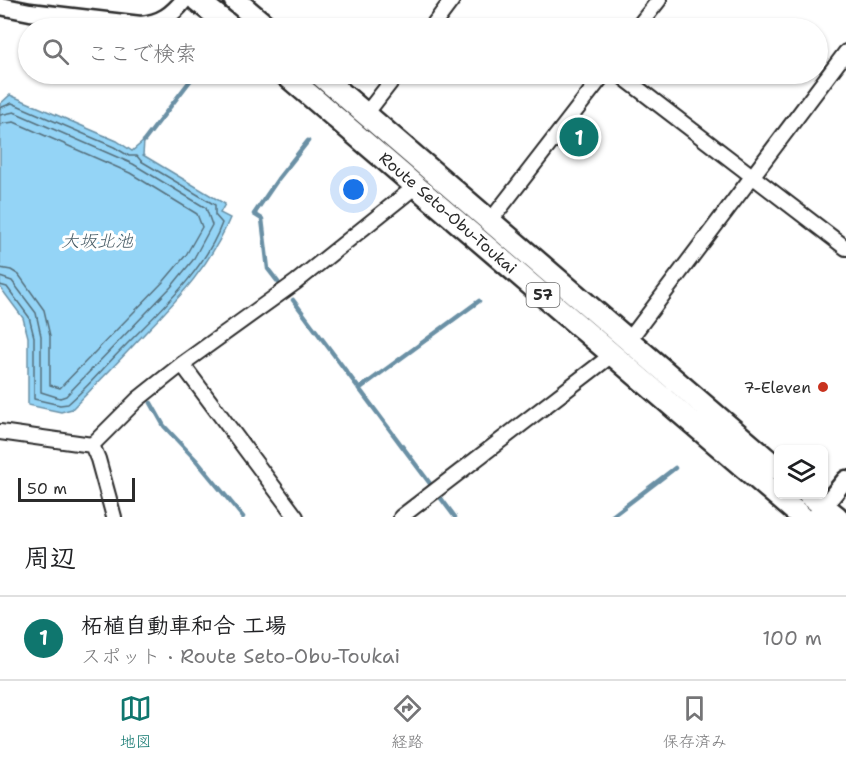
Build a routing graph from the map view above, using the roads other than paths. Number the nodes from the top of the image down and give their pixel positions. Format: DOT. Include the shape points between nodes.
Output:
graph roads {
  1 [pos="184,0"];
  2 [pos="197,0"];
  3 [pos="235,0"];
  4 [pos="452,0"];
  5 [pos="659,0"];
  6 [pos="0,6"];
  7 [pos="81,18"];
  8 [pos="166,18"];
  9 [pos="220,18"];
  10 [pos="256,18"];
  11 [pos="438,18"];
  12 [pos="645,18"];
  13 [pos="846,52"];
  14 [pos="828,76"];
  15 [pos="297,84"];
  16 [pos="332,84"];
  17 [pos="389,84"];
  18 [pos="596,84"];
  19 [pos="632,84"];
  20 [pos="822,84"];
  21 [pos="366,114"];
  22 [pos="752,176"];
  23 [pos="416,186"];
  24 [pos="491,220"];
  25 [pos="846,248"];
  26 [pos="621,347"];
  27 [pos="182,364"];
  28 [pos="0,432"];
  29 [pos="92,445"];
  30 [pos="774,466"];
  31 [pos="846,479"];
  32 [pos="821,509"];
  33 [pos="114,517"];
  34 [pos="296,517"];
  35 [pos="401,517"];
  36 [pos="802,517"];
  1 -- 8 [label="street"];
  2 -- 9 [label="main road"];
  3 -- 10 [label="main road"];
  4 -- 11 [label="street"];
  5 -- 12 [label="street"];
  6 -- 7 [label="street"];
  13 -- 14 [label="street"];
  15 -- 23 [label="main road, Route Seto-Obu-Toukai / 57"];
  16 -- 21 [label="main road, Route Seto-Obu-Toukai / 57"];
  17 -- 21 [label="street"];
  18 -- 24 [label="street"];
  19 -- 22 [label="street"];
  20 -- 22 [label="street"];
  21 -- 24 [label="main road, Route Seto-Obu-Toukai / 57"];
  22 -- 25 [label="street"];
  22 -- 26 [label="street"];
  23 -- 26 [label="main road, Route Seto-Obu-Toukai / 57"];
  23 -- 27 [label="street" via="296,282"];
  24 -- 26 [label="main road, Route Seto-Obu-Toukai / 57"];
  26 -- 30 [label="main road, Route Seto-Obu-Toukai / 57"];
  26 -- 35 [label="street"];
  26 -- 36 [label="main road, Route Seto-Obu-Toukai / 57"];
  27 -- 29 [label="street" via="138,399"];
  27 -- 34 [label="street"];
  28 -- 29 [label="street"];
  29 -- 33 [label="street"];
  31 -- 32 [label="street"];
}
